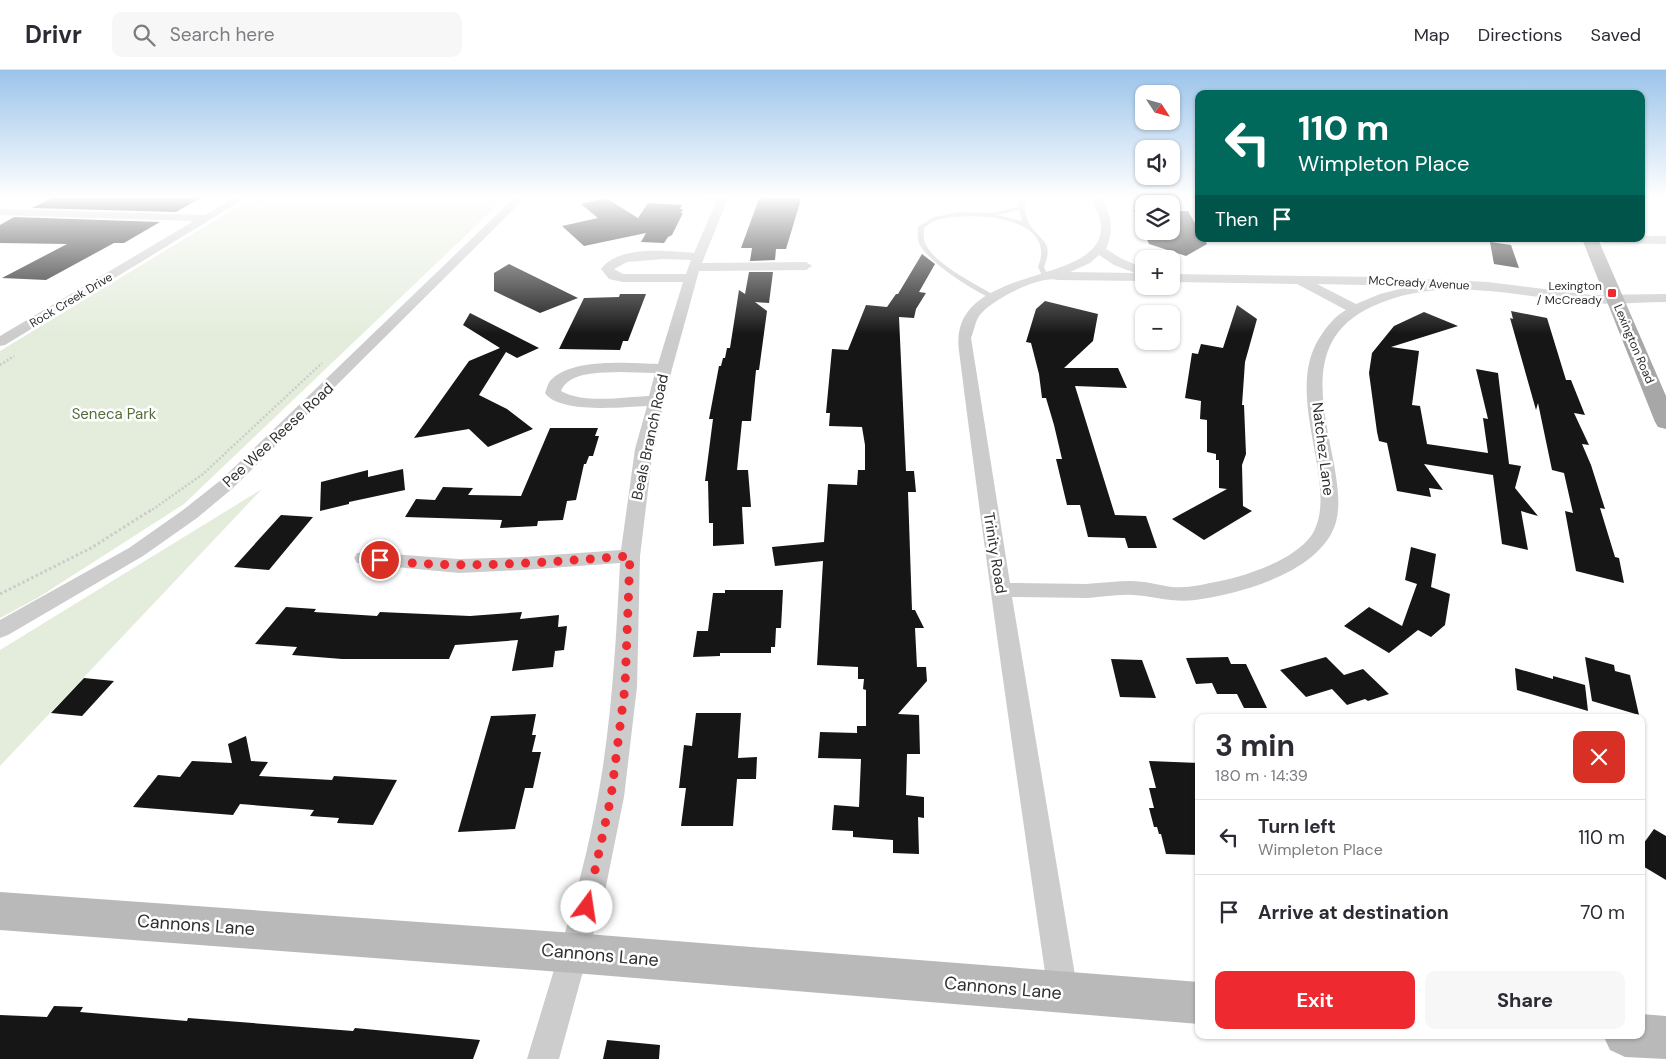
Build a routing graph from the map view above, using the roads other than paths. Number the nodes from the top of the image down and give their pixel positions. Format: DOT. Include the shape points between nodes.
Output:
graph roads {
  1 [pos="167,242"];
  2 [pos="475,242"];
  3 [pos="704,242"];
  4 [pos="922,242"];
  5 [pos="1043,242"];
  6 [pos="1104,242"];
  7 [pos="1591,242"];
  8 [pos="1100,250"];
  9 [pos="806,266"];
  10 [pos="694,267"];
  11 [pos="1135,269"];
  12 [pos="1045,276"];
  13 [pos="1135,277"];
  14 [pos="1180,278"];
  15 [pos="1298,279"];
  16 [pos="1446,285"];
  17 [pos="993,297"];
  18 [pos="1615,298"];
  19 [pos="1666,298"];
  20 [pos="1354,309"];
  21 [pos="0,342"];
  22 [pos="664,369"];
  23 [pos="657,401"];
  24 [pos="1666,422"];
  25 [pos="630,556"];
  26 [pos="364,558"];
  27 [pos="1001,590"];
  28 [pos="0,630"];
  29 [pos="0,911"];
  30 [pos="574,953"];
  31 [pos="1064,993"];
  32 [pos="1195,1003"];
  33 [pos="1645,1036"];
  34 [pos="1666,1038"];
  35 [pos="542,1059"];
  1 -- 21 [label="street, Rock Creek Drive"];
  2 -- 28 [label="street, Pee Wee Reese Road" via="227,484 136,552"];
  3 -- 10 [label="street, Beals Branch Road"];
  4 -- 17 [label="lane" via="941,263"];
  5 -- 12 [label="lane" via="1045,257 1041,268"];
  6 -- 8 [label="street"];
  7 -- 18 [label="main road, Lexington Road"];
  8 -- 11 [label="street"];
  8 -- 12 [label="street, Trinity Road" via="1076,265"];
  9 -- 10 [label="street"];
  10 -- 10 [label="street" via="630,256 610,264 607,269 622,278"];
  10 -- 22 [label="street, Beals Branch Road"];
  12 -- 13 [label="street"];
  12 -- 17 [label="street, Trinity Road"];
  14 -- 15 [label="street, McCready Avenue"];
  15 -- 16 [label="street, McCready Avenue"];
  15 -- 20 [label="street"];
  16 -- 18 [label="street, McCready Avenue" via="1506,288 1592,299"];
  16 -- 20 [label="street, Natchez Lane" via="1389,295"];
  17 -- 27 [label="street, Trinity Road" via="973,314 964,338"];
  18 -- 19 [label="street, McCready Avenue"];
  18 -- 24 [label="main road, Lexington Road"];
  20 -- 27 [label="street, Natchez Lane" via="1330,331 1316,366 1316,405 1330,505 1325,528 1309,550 1291,562 1253,578 1214,589 1178,594 1126,588"];
  22 -- 23 [label="street, Beals Branch Road"];
  22 -- 23 [label="street" via="578,371 559,379 553,388 556,395 572,402"];
  23 -- 25 [label="street, Beals Branch Road" via="644,449"];
  25 -- 26 [label="street" via="460,566"];
  25 -- 30 [label="street, Beals Branch Road" via="625,687 611,797"];
  27 -- 31 [label="street, Trinity Road"];
  29 -- 30 [label="main road, Cannons Lane"];
  30 -- 31 [label="main road, Cannons Lane"];
  30 -- 35 [label="street, Beals Branch Road"];
  31 -- 32 [label="main road, Cannons Lane"];
  33 -- 34 [label="main road"];
}
